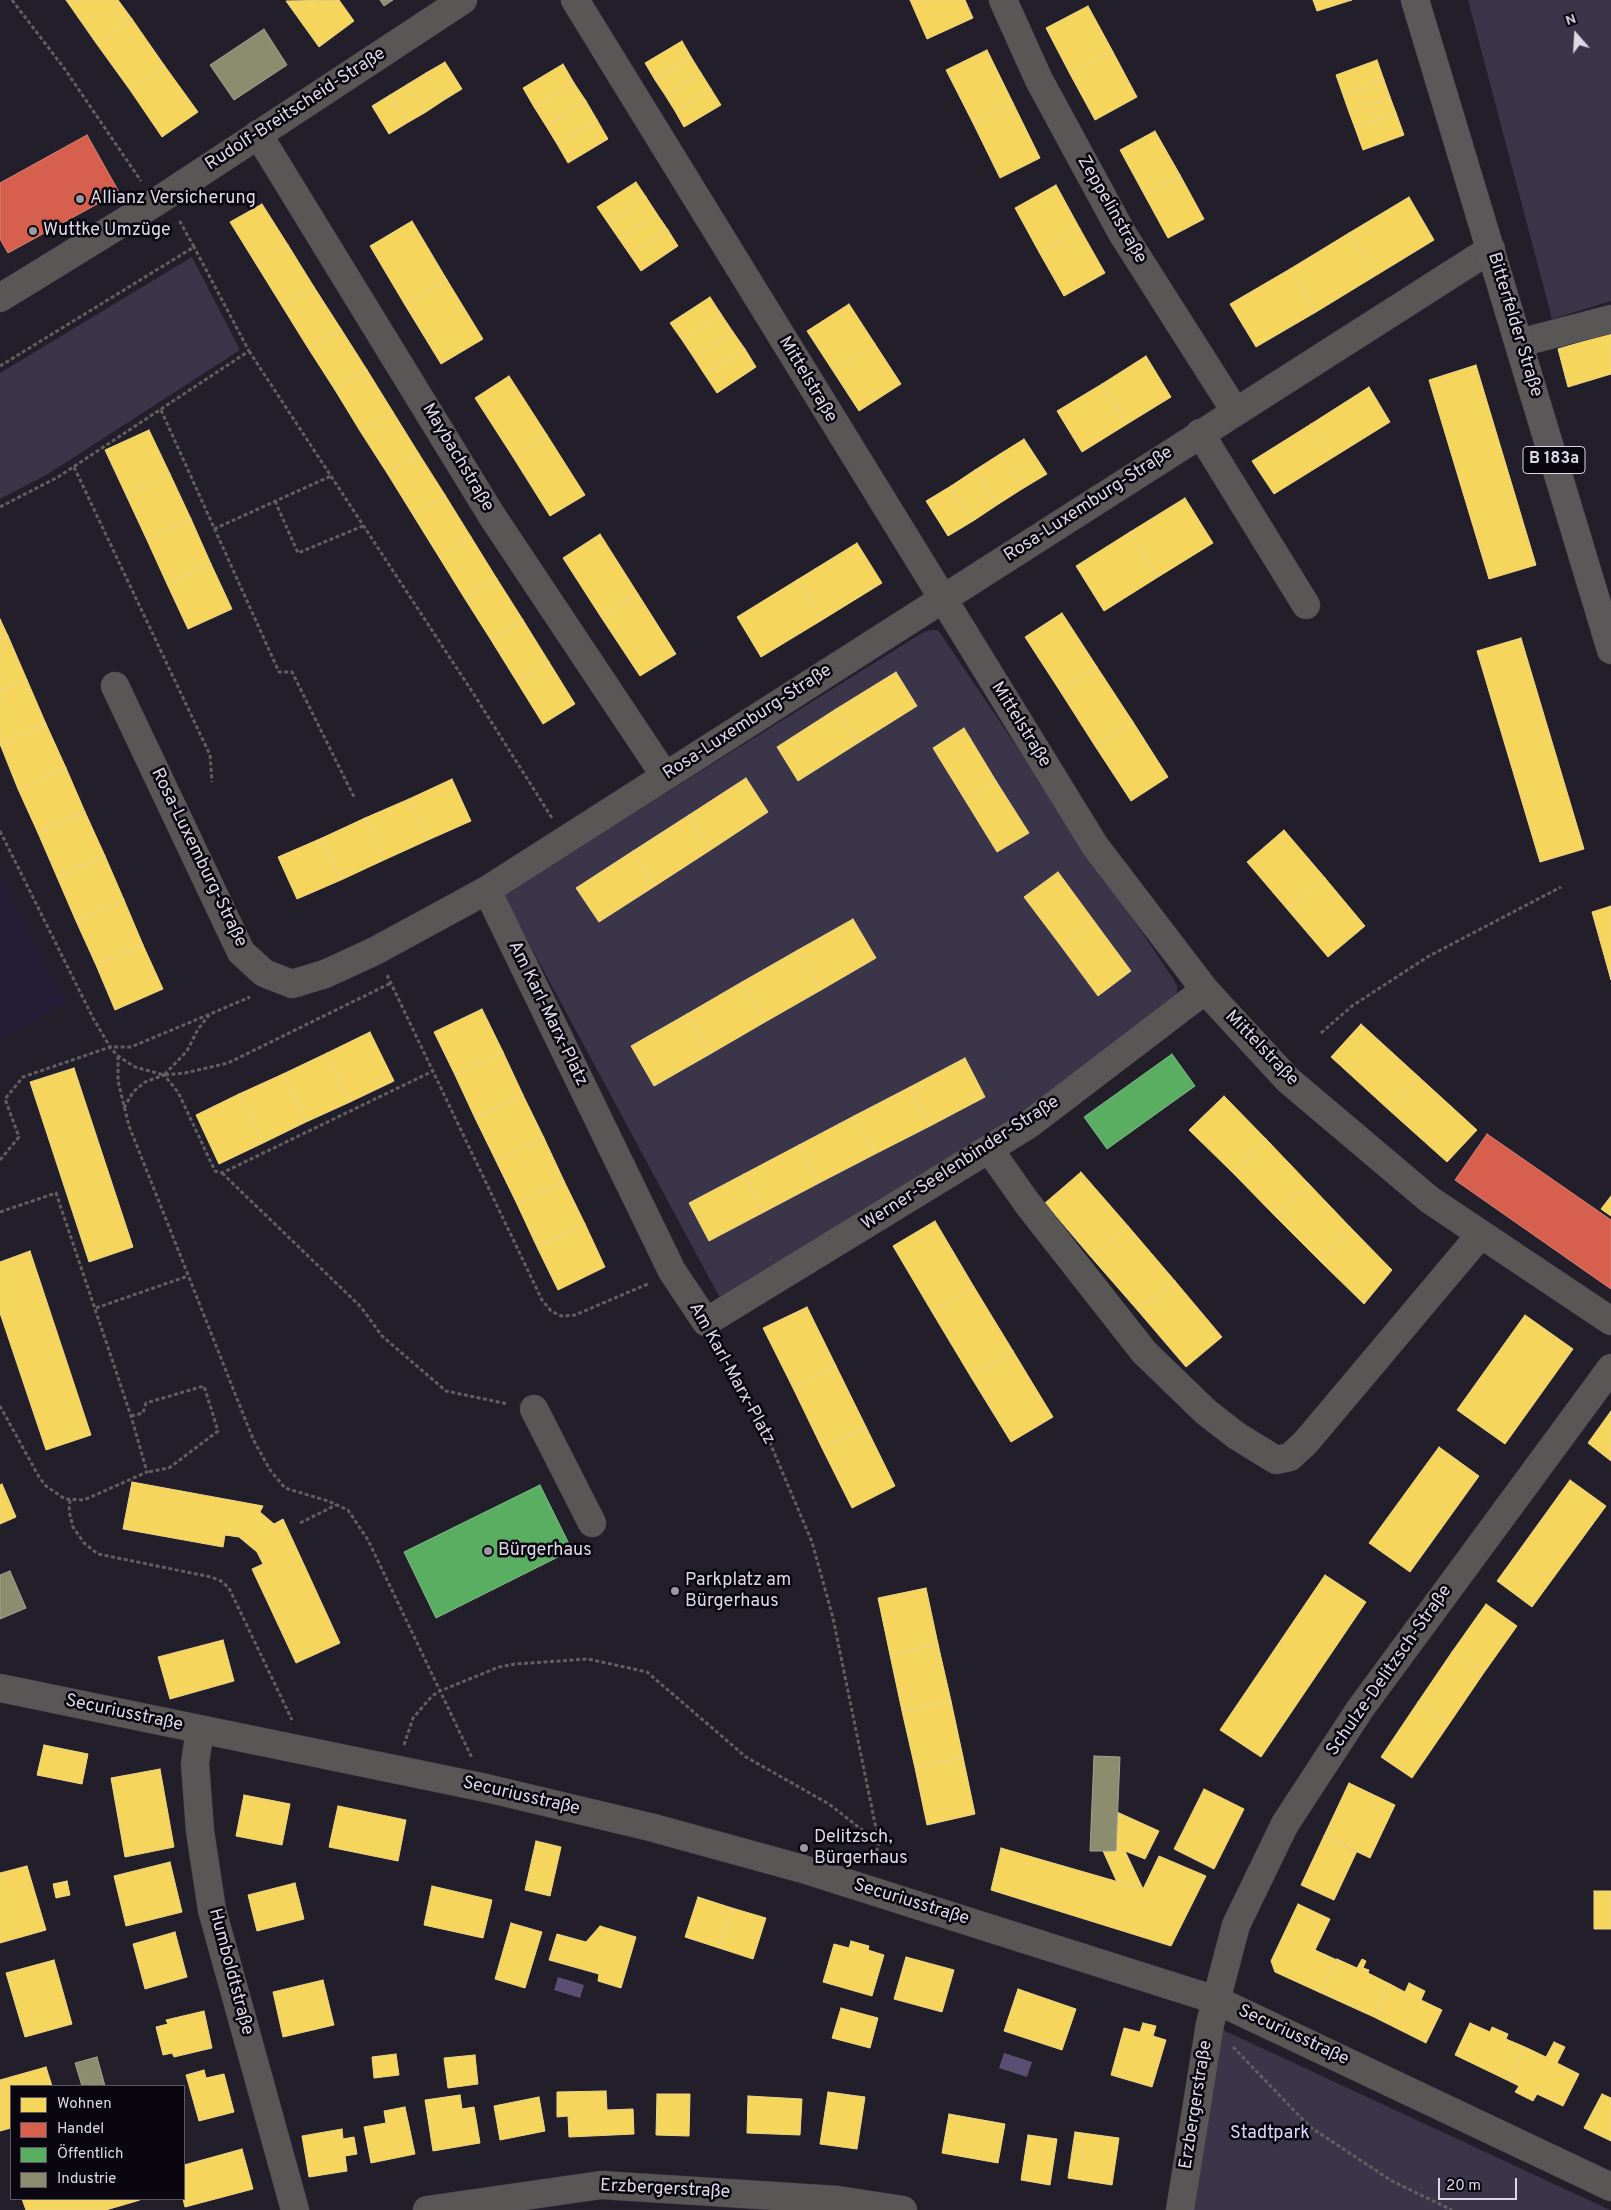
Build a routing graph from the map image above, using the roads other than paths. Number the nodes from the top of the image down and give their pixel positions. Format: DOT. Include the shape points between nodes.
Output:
graph roads {
  1 [pos="463,0"];
  2 [pos="575,0"];
  3 [pos="1003,0"];
  4 [pos="1415,0"];
  5 [pos="258,134"];
  6 [pos="1491,249"];
  7 [pos="0,298"];
  8 [pos="1611,319"];
  9 [pos="1520,344"];
  10 [pos="1235,411"];
  11 [pos="1200,433"];
  12 [pos="942,599"];
  13 [pos="1306,604"];
  14 [pos="1611,650"];
  15 [pos="116,686"];
  16 [pos="665,776"];
  17 [pos="487,890"];
  18 [pos="1205,990"];
  19 [pos="989,1149"];
  20 [pos="1481,1234"];
  21 [pos="1611,1321"];
  22 [pos="706,1322"];
  23 [pos="1611,1368"];
  24 [pos="534,1409"];
  25 [pos="592,1523"];
  26 [pos="0,1688"];
  27 [pos="200,1730"];
  28 [pos="1213,2012"];
  29 [pos="1611,2187"];
  30 [pos="295,2210"];
  31 [pos="427,2210"];
  32 [pos="904,2210"];
  33 [pos="1180,2210"];
  1 -- 5 [label="street, Rudolf-Breitscheid-Straße"];
  2 -- 12 [label="street, Mittelstraße"];
  3 -- 10 [label="street, Zeppelinstraße" via="1038,80 1122,233"];
  4 -- 6 [label="main road, Bitterfelder Straße / B 183a"];
  5 -- 7 [label="street, Rudolf-Breitscheid-Straße" via="161,199"];
  5 -- 16 [label="street, Maybachstraße" via="492,516"];
  6 -- 9 [label="main road, Bitterfelder Straße / B 183a"];
  6 -- 10 [label="street, Rosa-Luxemburg-Straße"];
  8 -- 9 [label="street"];
  9 -- 14 [label="main road, Bitterfelder Straße / B 183a"];
  10 -- 11 [label="street, Rosa-Luxemburg-Straße"];
  11 -- 12 [label="street, Rosa-Luxemburg-Straße"];
  11 -- 13 [label="street"];
  12 -- 16 [label="street, Rosa-Luxemburg-Straße"];
  12 -- 18 [label="street, Mittelstraße" via="1095,846"];
  15 -- 17 [label="street, Rosa-Luxemburg-Straße" via="242,952 264,973 292,984 325,974 376,952"];
  16 -- 17 [label="street, Rosa-Luxemburg-Straße"];
  17 -- 22 [label="street, Am Karl-Marx-Platz" via="672,1271"];
  18 -- 19 [label="street, Werner-Seelenbinder-Straße" via="1061,1101"];
  18 -- 20 [label="street, Mittelstraße" via="1288,1080 1430,1200"];
  19 -- 20 [label="street" via="1027,1204 1144,1352 1206,1412 1276,1460 1290,1457 1306,1442"];
  19 -- 22 [label="street, Werner-Seelenbinder-Straße"];
  20 -- 21 [label="street, Mittelstraße"];
  23 -- 28 [label="street, Schulze-Delitzsch-Straße" via="1360,1709 1285,1824 1236,1925"];
  24 -- 25 [label="street"];
  26 -- 27 [label="street, Securiusstraße"];
  27 -- 28 [label="street, Securiusstraße" via="486,1788 650,1827 803,1869"];
  27 -- 30 [label="street, Humboldtstraße" via="196,1773 200,1831 212,1910"];
  28 -- 29 [label="street, Securiusstraße"];
  28 -- 33 [label="street, Erzbergerstraße"];
  31 -- 32 [label="street, Erzbergerstraße" via="601,2185 838,2200"];
}
